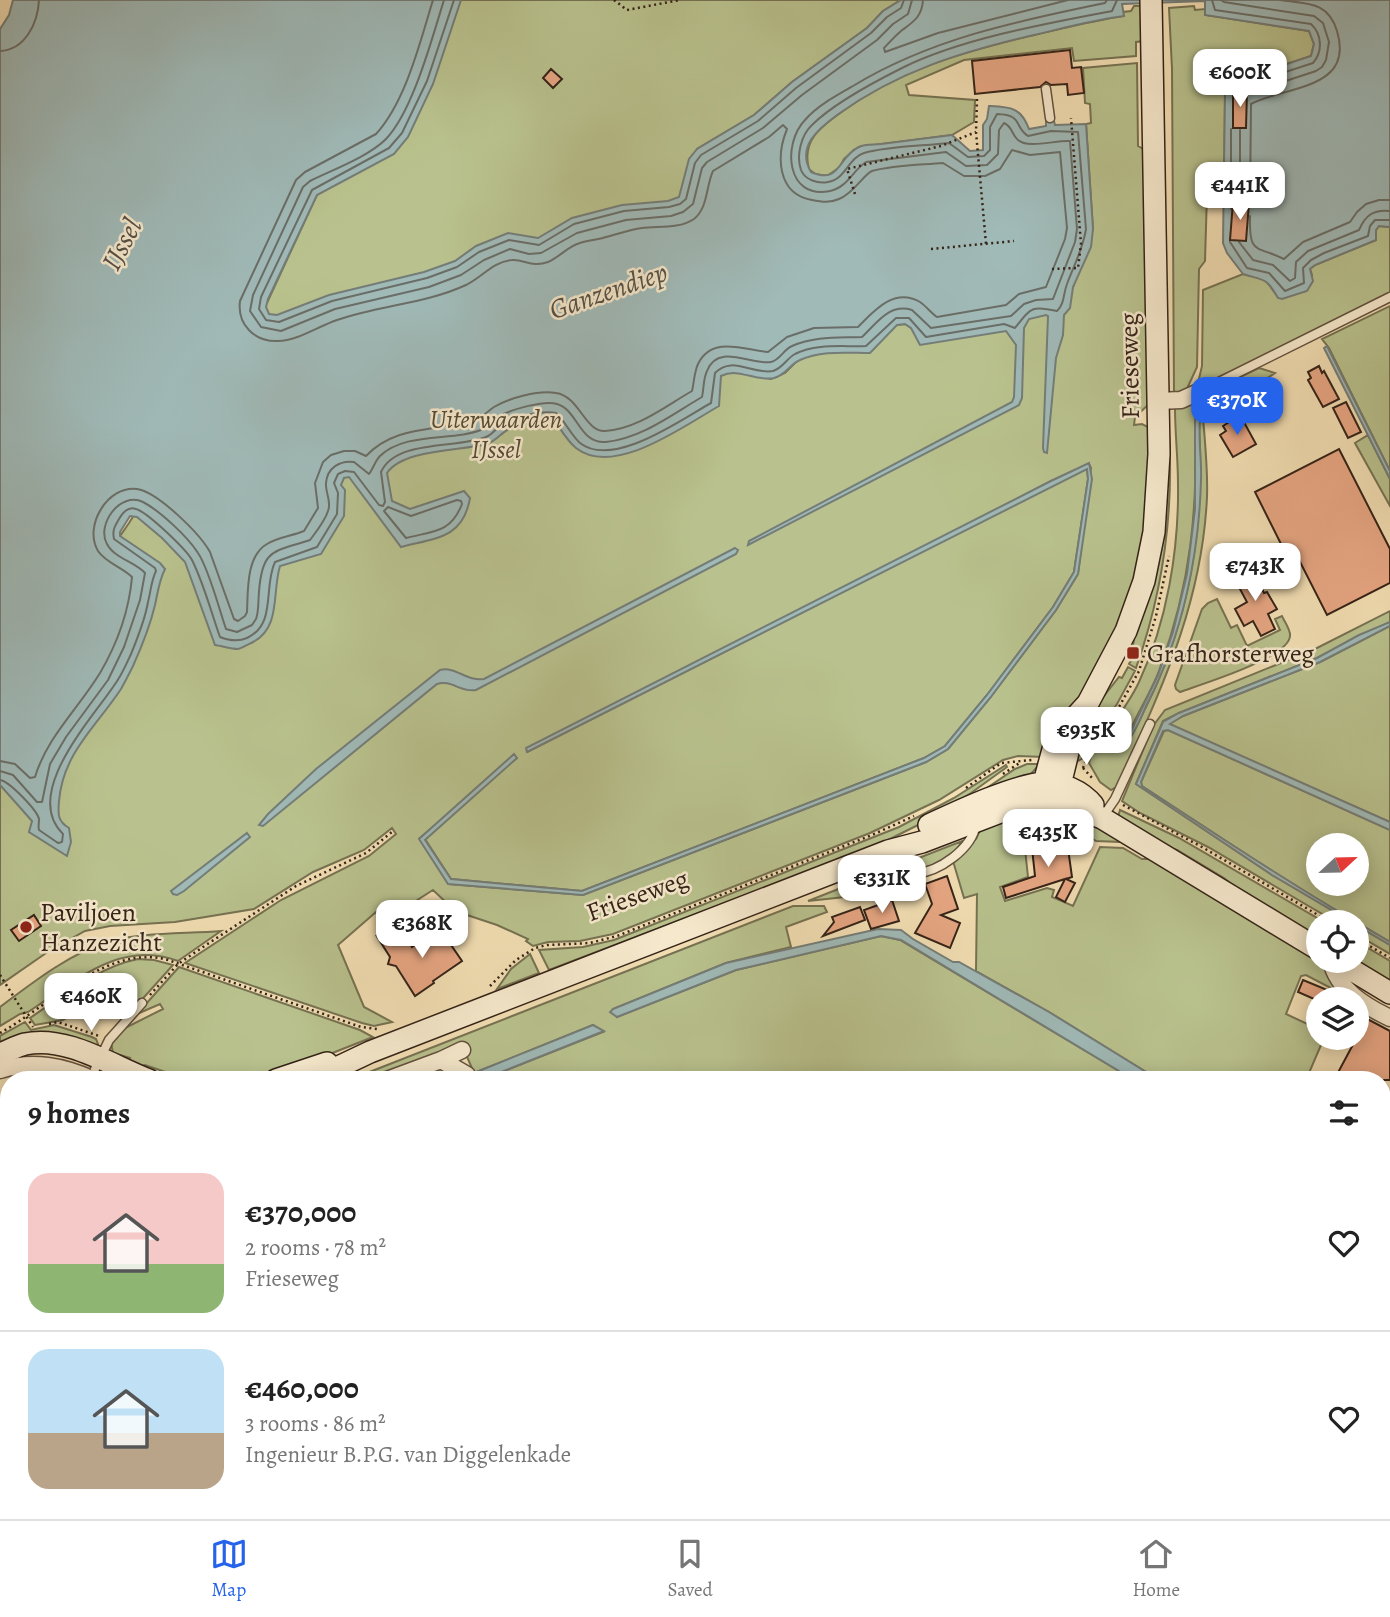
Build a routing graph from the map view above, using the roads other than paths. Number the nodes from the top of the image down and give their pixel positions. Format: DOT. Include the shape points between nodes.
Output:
graph roads {
  1 [pos="1151,7"];
  2 [pos="1046,89"];
  3 [pos="1050,118"];
  4 [pos="1390,297"];
  5 [pos="1201,391"];
  6 [pos="1158,401"];
  7 [pos="1150,724"];
  8 [pos="1050,789"];
  9 [pos="971,805"];
  10 [pos="1093,822"];
  11 [pos="883,853"];
  12 [pos="1306,942"];
  13 [pos="1337,973"];
  14 [pos="1355,973"];
  15 [pos="1390,993"];
  16 [pos="142,1003"];
  17 [pos="1390,1018"];
  18 [pos="462,1050"];
  19 [pos="370,1052"];
  20 [pos="0,1056"];
  21 [pos="441,1060"];
  22 [pos="96,1069"];
  23 [pos="0,1070"];
  24 [pos="300,1071"];
  25 [pos="330,1071"];
  26 [pos="411,1071"];
  27 [pos="460,1071"];
  1 -- 6 [label="main road, Frieseweg"];
  2 -- 3 [label="lane"];
  4 -- 5 [label="lane"];
  5 -- 6 [label="street" via="1181,400"];
  6 -- 8 [label="main road, Frieseweg" via="1157,499 1144,581 1117,650 1080,714 1058,736"];
  7 -- 10 [label="lane" via="1115,799"];
  8 -- 9 [label="main road, Frieseweg" via="1020,804"];
  8 -- 10 [label="main road"];
  9 -- 11 [label="main road, Frieseweg" via="922,842"];
  9 -- 11 [label="lane" via="974,835 951,858 919,873 886,870"];
  10 -- 12 [label="main road"];
  11 -- 19 [label="main road, Frieseweg"];
  13 -- 17 [label="street" via="1352,995"];
  14 -- 15 [label="main road"];
  16 -- 22 [label="lane" via="109,1040"];
  18 -- 21 [label="street"];
  19 -- 24 [label="main road, Frieseweg"];
  19 -- 25 [label="main road, Frieseweg"];
  20 -- 22 [label="main road" via="57,1057"];
  21 -- 26 [label="street"];
  21 -- 27 [label="street"];
  22 -- 23 [label="street" via="21,1065"];
}
